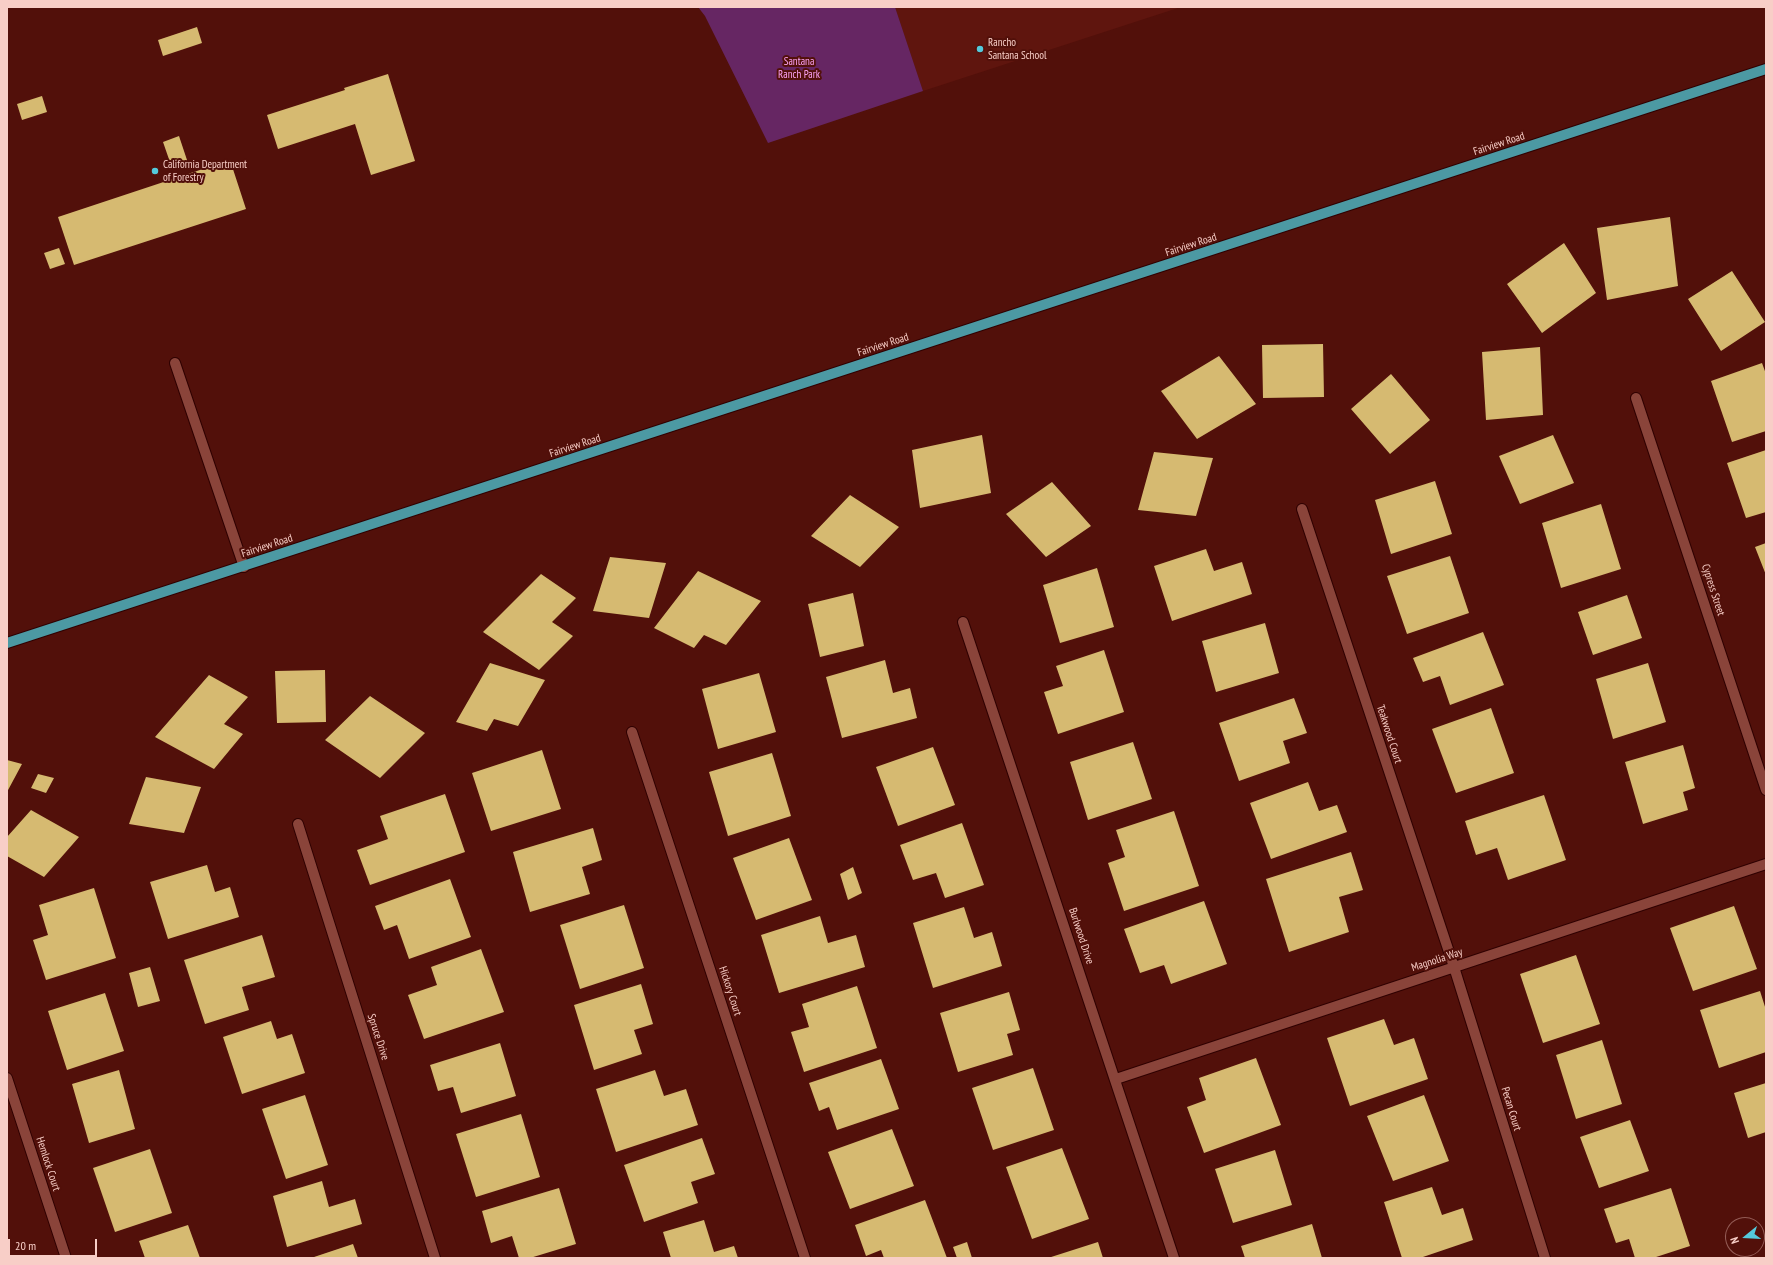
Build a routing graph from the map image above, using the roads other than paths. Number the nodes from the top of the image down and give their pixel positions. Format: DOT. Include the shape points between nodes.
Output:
graph roads {
  1 [pos="1766,69"];
  2 [pos="176,363"];
  3 [pos="1636,398"];
  4 [pos="1302,509"];
  5 [pos="244,567"];
  6 [pos="963,622"];
  7 [pos="7,643"];
  8 [pos="632,732"];
  9 [pos="1766,790"];
  10 [pos="298,824"];
  11 [pos="1766,864"];
  12 [pos="1454,967"];
  13 [pos="7,1078"];
  14 [pos="1116,1080"];
  15 [pos="66,1258"];
  16 [pos="435,1258"];
  17 [pos="805,1258"];
  18 [pos="1174,1258"];
  19 [pos="1545,1258"];
  1 -- 5 [label="main road, Fairview Road"];
  2 -- 5 [label="street"];
  3 -- 9 [label="street, Cypress Street"];
  4 -- 12 [label="street, Teakwood Court"];
  5 -- 7 [label="main road, Fairview Road"];
  6 -- 14 [label="street, Burlwood Drive"];
  8 -- 17 [label="street, Hickory Court"];
  10 -- 16 [label="street, Spruce Drive"];
  11 -- 12 [label="street, Magnolia Way"];
  12 -- 14 [label="street, Magnolia Way"];
  12 -- 19 [label="street, Pecan Court"];
  13 -- 15 [label="street, Hemlock Court"];
  14 -- 18 [label="street, Burlwood Drive"];
}
